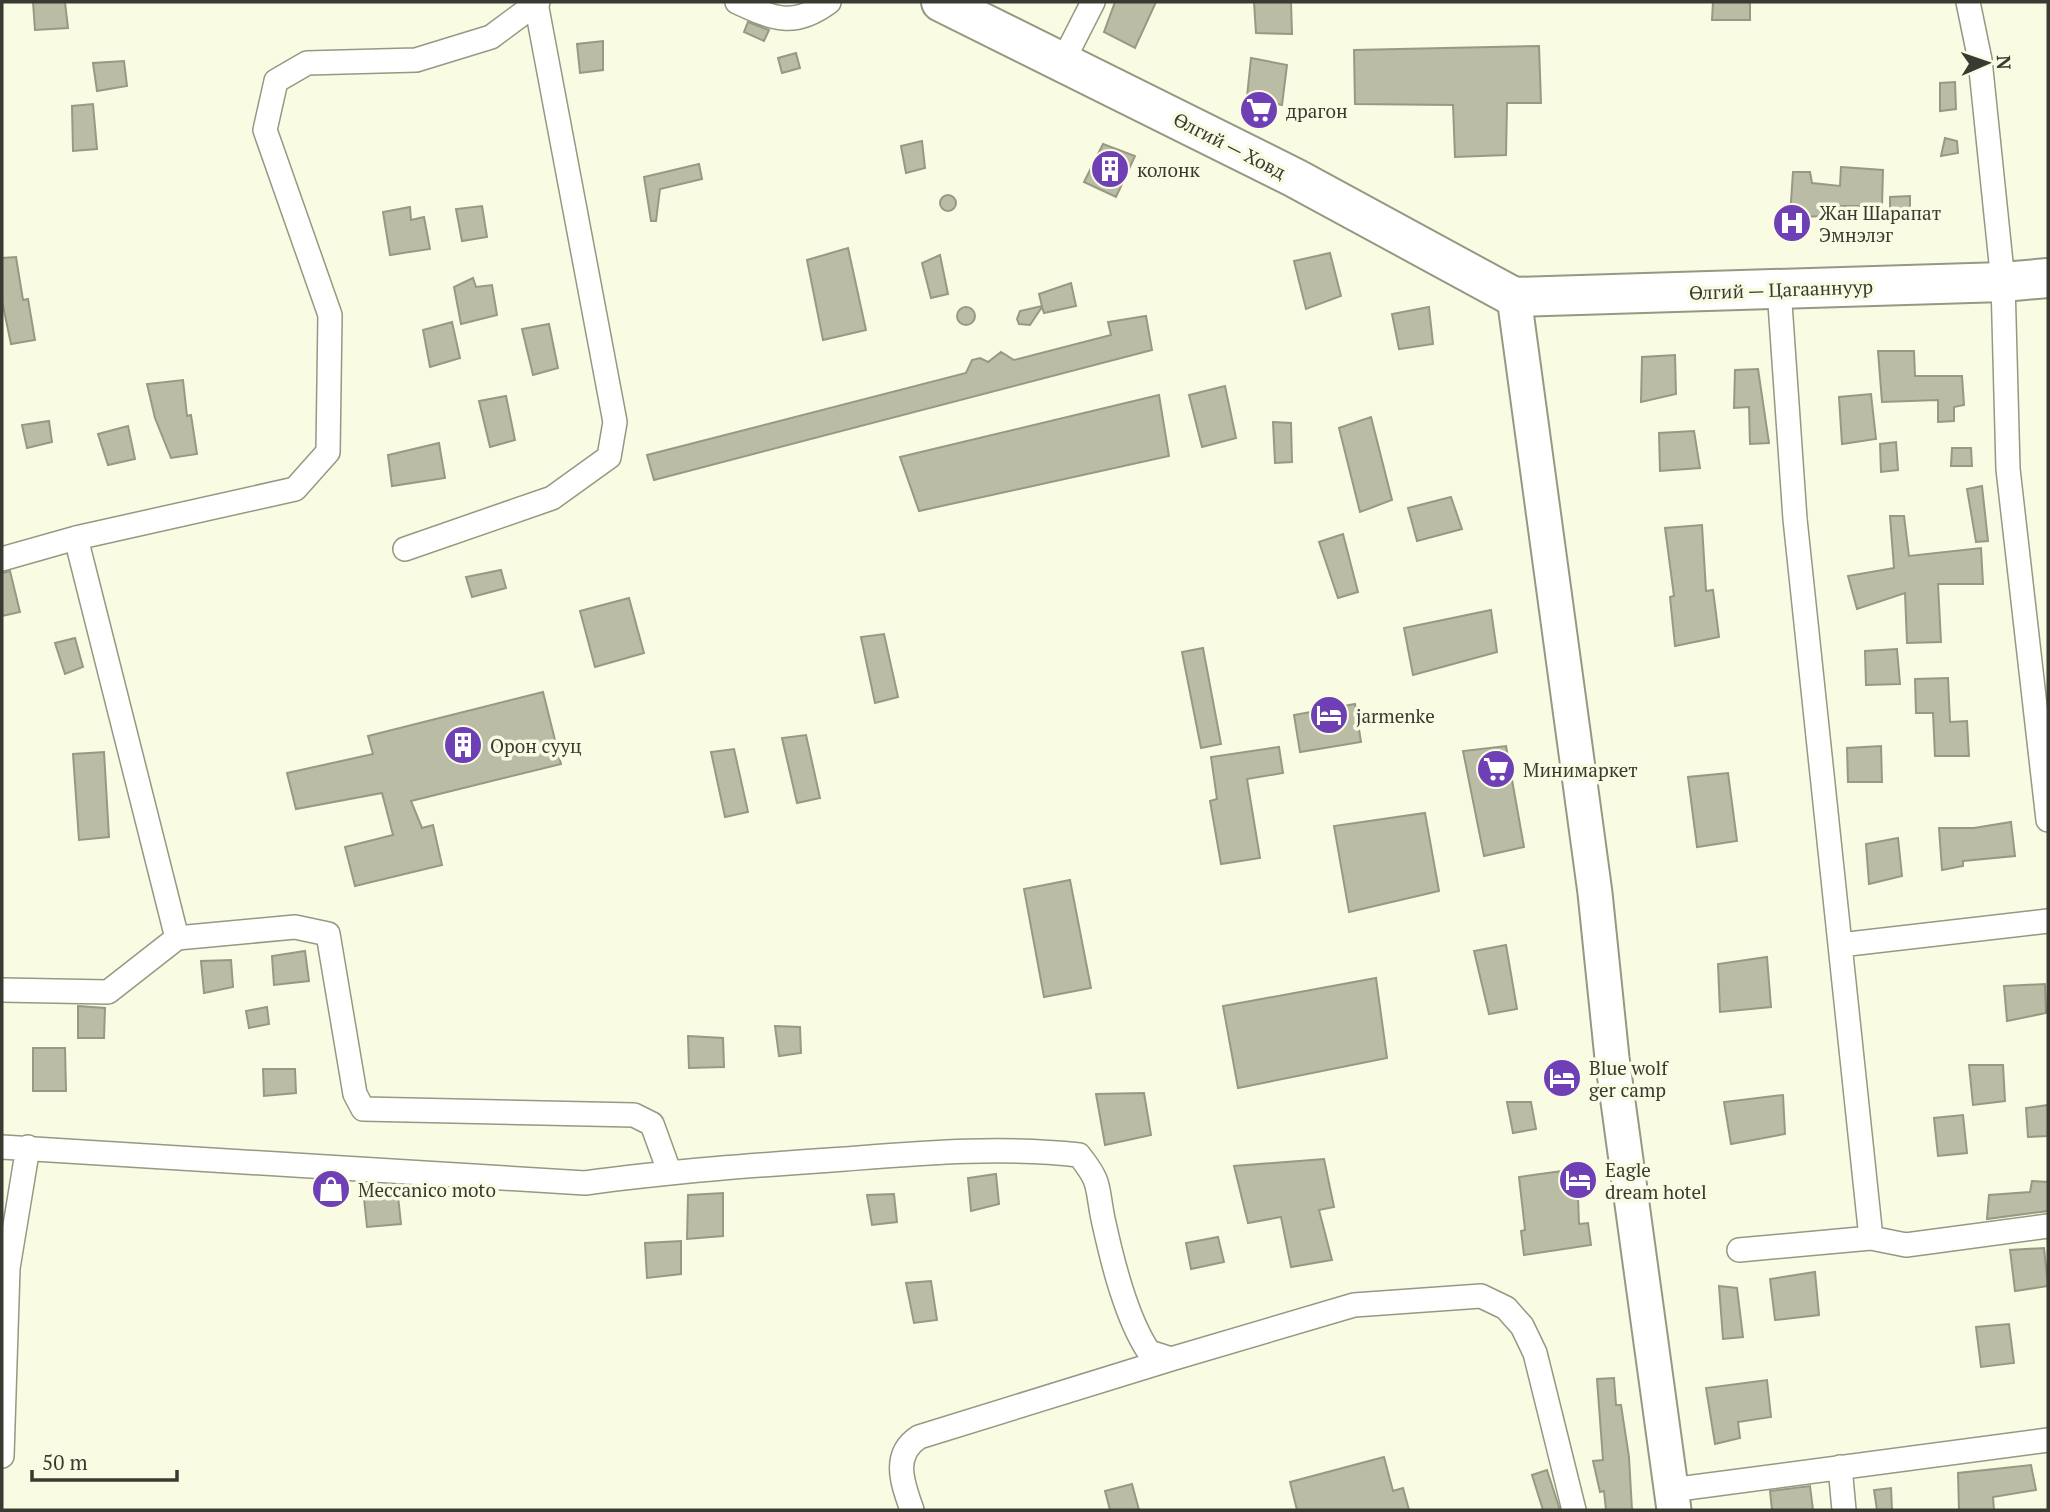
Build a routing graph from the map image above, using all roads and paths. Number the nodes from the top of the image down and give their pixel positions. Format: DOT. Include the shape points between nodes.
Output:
graph roads {
  1 [pos="537,2"];
  2 [pos="737,2"];
  3 [pos="829,2"];
  4 [pos="941,2"];
  5 [pos="1093,2"];
  6 [pos="1968,2"];
  7 [pos="1063,61"];
  8 [pos="2048,278"];
  9 [pos="2003,282"];
  10 [pos="1779,289"];
  11 [pos="1514,297"];
  12 [pos="76,538"];
  13 [pos="405,549"];
  14 [pos="2,559"];
  15 [pos="2037,636"];
  16 [pos="2048,820"];
  17 [pos="2048,921"];
  18 [pos="177,938"];
  19 [pos="1840,945"];
  20 [pos="2,990"];
  21 [pos="2,1147"];
  22 [pos="28,1147"];
  23 [pos="669,1171"];
  24 [pos="2048,1226"];
  25 [pos="1871,1238"];
  26 [pos="1739,1250"];
  27 [pos="1171,1359"];
  28 [pos="2048,1440"];
  29 [pos="2,1456"];
  30 [pos="1840,1467"];
  31 [pos="1672,1500"];
  32 [pos="912,1510"];
  33 [pos="1574,1510"];
  34 [pos="1844,1510"];
  1 -- 12 [label="street" via="491,37 416,60 307,63 276,81 265,130 330,315 328,452 295,489"];
  1 -- 13 [label="street" via="615,422 609,457 552,498"];
  2 -- 3 [label="street" via="767,15 792,19"];
  4 -- 7 [label="highway, Өлгий — Ховд"];
  5 -- 7 [label="street"];
  6 -- 9 [label="street" via="1980,60"];
  7 -- 11 [label="highway, Өлгий — Ховд" via="1295,178"];
  8 -- 9 [label="highway, Өлгий — Цагааннуур"];
  9 -- 10 [label="highway, Өлгий — Цагааннуур"];
  9 -- 15 [label="street" via="2008,469"];
  10 -- 11 [label="highway, Өлгий — Цагааннуур"];
  10 -- 19 [label="street" via="1795,519"];
  11 -- 31 [label="main road"];
  12 -- 14 [label="street"];
  12 -- 18 [label="street"];
  15 -- 16 [label="street"];
  17 -- 19 [label="street"];
  18 -- 20 [label="street" via="108,992"];
  18 -- 23 [label="street" via="295,927 328,934 355,1094 363,1109 634,1115 652,1124"];
  19 -- 25 [label="street"];
  21 -- 22 [label="street"];
  22 -- 23 [label="street" via="585,1183"];
  22 -- 29 [label="street" via="8,1268"];
  23 -- 27 [label="street" via="937,1152 1079,1155 1097,1178 1103,1219 1137,1334 1149,1352"];
  24 -- 25 [label="street" via="1906,1245"];
  25 -- 26 [label="street"];
  27 -- 32 [label="street" via="919,1437 901,1458"];
  27 -- 33 [label="street" via="1354,1305 1481,1296 1506,1308 1522,1326 1535,1353"];
  28 -- 30 [label="street"];
  30 -- 31 [label="street"];
  30 -- 34 [label="street"];
}
